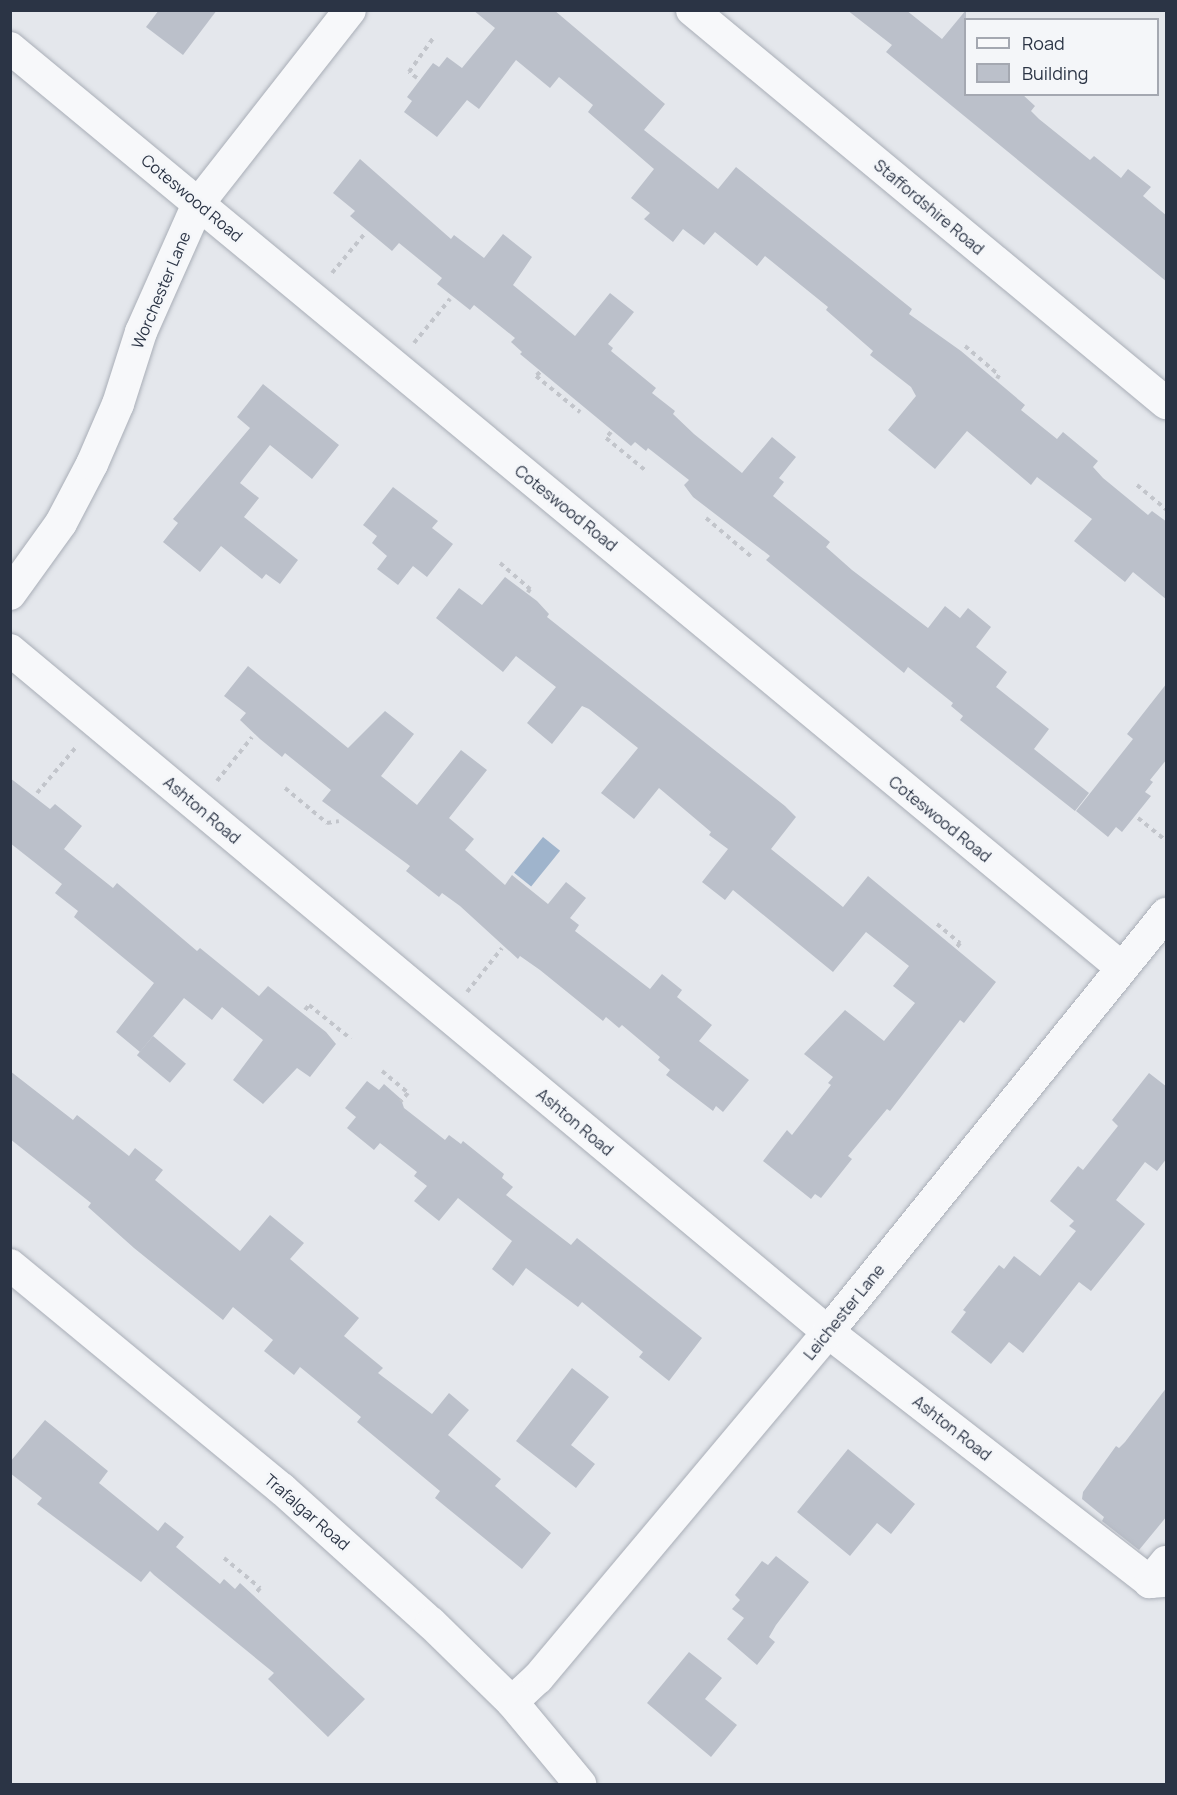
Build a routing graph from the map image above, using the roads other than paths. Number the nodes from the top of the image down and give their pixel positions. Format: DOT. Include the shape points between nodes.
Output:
graph roads {
  1 [pos="350,10"];
  2 [pos="692,10"];
  3 [pos="10,48"];
  4 [pos="198,204"];
  5 [pos="1167,403"];
  6 [pos="10,594"];
  7 [pos="10,650"];
  8 [pos="1167,914"];
  9 [pos="1122,968"];
  10 [pos="10,1265"];
  11 [pos="828,1332"];
  12 [pos="1161,1575"];
  13 [pos="512,1702"];
  14 [pos="580,1785"];
  1 -- 4 [label="street, Worchester Lane"];
  2 -- 5 [label="street, Staffordshire Road"];
  3 -- 4 [label="street, Coteswood Road"];
  4 -- 6 [label="street, Worchester Lane" via="141,332 118,404 92,464 61,523"];
  4 -- 9 [label="street, Coteswood Road"];
  7 -- 11 [label="street, Ashton Road"];
  8 -- 9 [label="street, Leichester Lane"];
  9 -- 11 [label="street, Leichester Lane"];
  10 -- 13 [label="street, Trafalgar Road" via="282,1489"];
  11 -- 12 [label="street, Ashton Road"];
  11 -- 13 [label="street, Leichester Lane" via="538,1678"];
  13 -- 14 [label="street, Trafalgar Road"];
}
